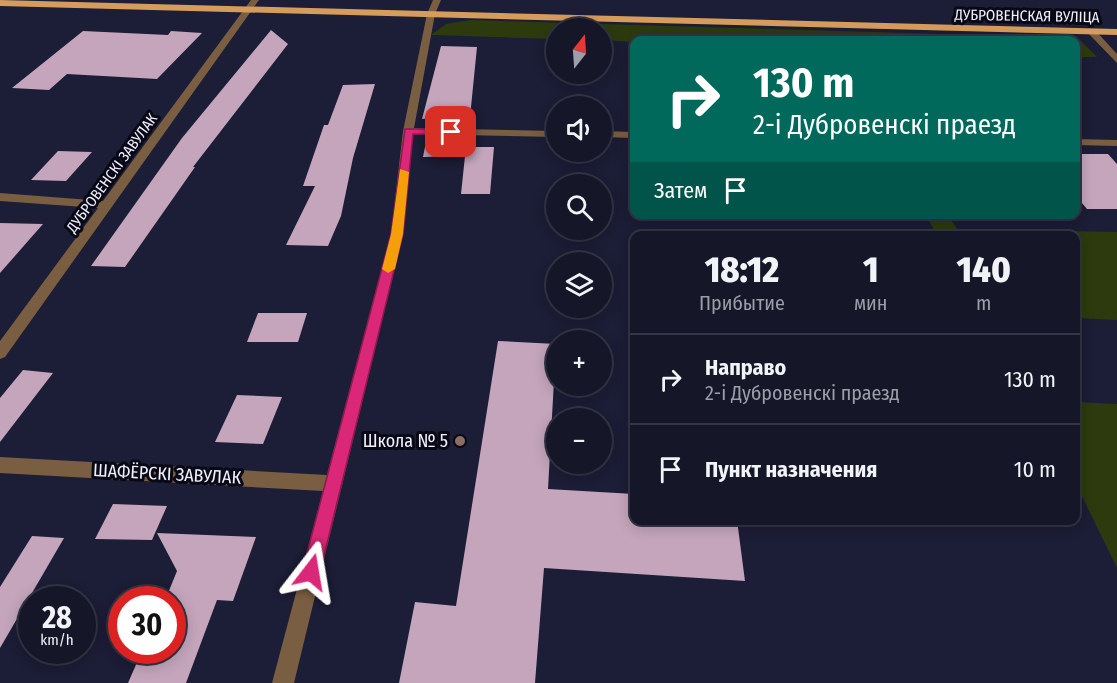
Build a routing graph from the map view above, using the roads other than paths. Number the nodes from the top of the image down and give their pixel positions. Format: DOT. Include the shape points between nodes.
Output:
graph roads {
  1 [pos="437,0"];
  2 [pos="0,3"];
  3 [pos="251,5"];
  4 [pos="431,14"];
  5 [pos="1091,31"];
  6 [pos="1117,32"];
  7 [pos="1117,60"];
  8 [pos="408,131"];
  9 [pos="546,134"];
  10 [pos="612,134"];
  11 [pos="630,135"];
  12 [pos="1080,142"];
  13 [pos="1117,143"];
  14 [pos="0,197"];
  15 [pos="108,205"];
  16 [pos="0,353"];
  17 [pos="0,465"];
  18 [pos="333,483"];
  19 [pos="283,683"];
  1 -- 4 [label="street"];
  2 -- 3 [label="main road, ДУБРОВЕНСКАЯ ВУЛІЦА"];
  3 -- 4 [label="main road, ДУБРОВЕНСКАЯ ВУЛІЦА"];
  3 -- 15 [label="street, ДУБРОВЕНСКІ ЗАВУЛАК"];
  4 -- 5 [label="main road, ДУБРОВЕНСКАЯ ВУЛІЦА"];
  4 -- 8 [label="street"];
  5 -- 6 [label="main road, ДУБРОВЕНСКАЯ ВУЛІЦА"];
  5 -- 7 [label="street"];
  8 -- 9 [label="street"];
  8 -- 18 [label="street" via="397,234"];
  10 -- 11 [label="street"];
  12 -- 13 [label="street"];
  14 -- 15 [label="street"];
  15 -- 16 [label="street, ДУБРОВЕНСКІ ЗАВУЛАК"];
  17 -- 18 [label="street, ШАФЁРСКІ ЗАВУЛАК"];
  18 -- 19 [label="street"];
}
